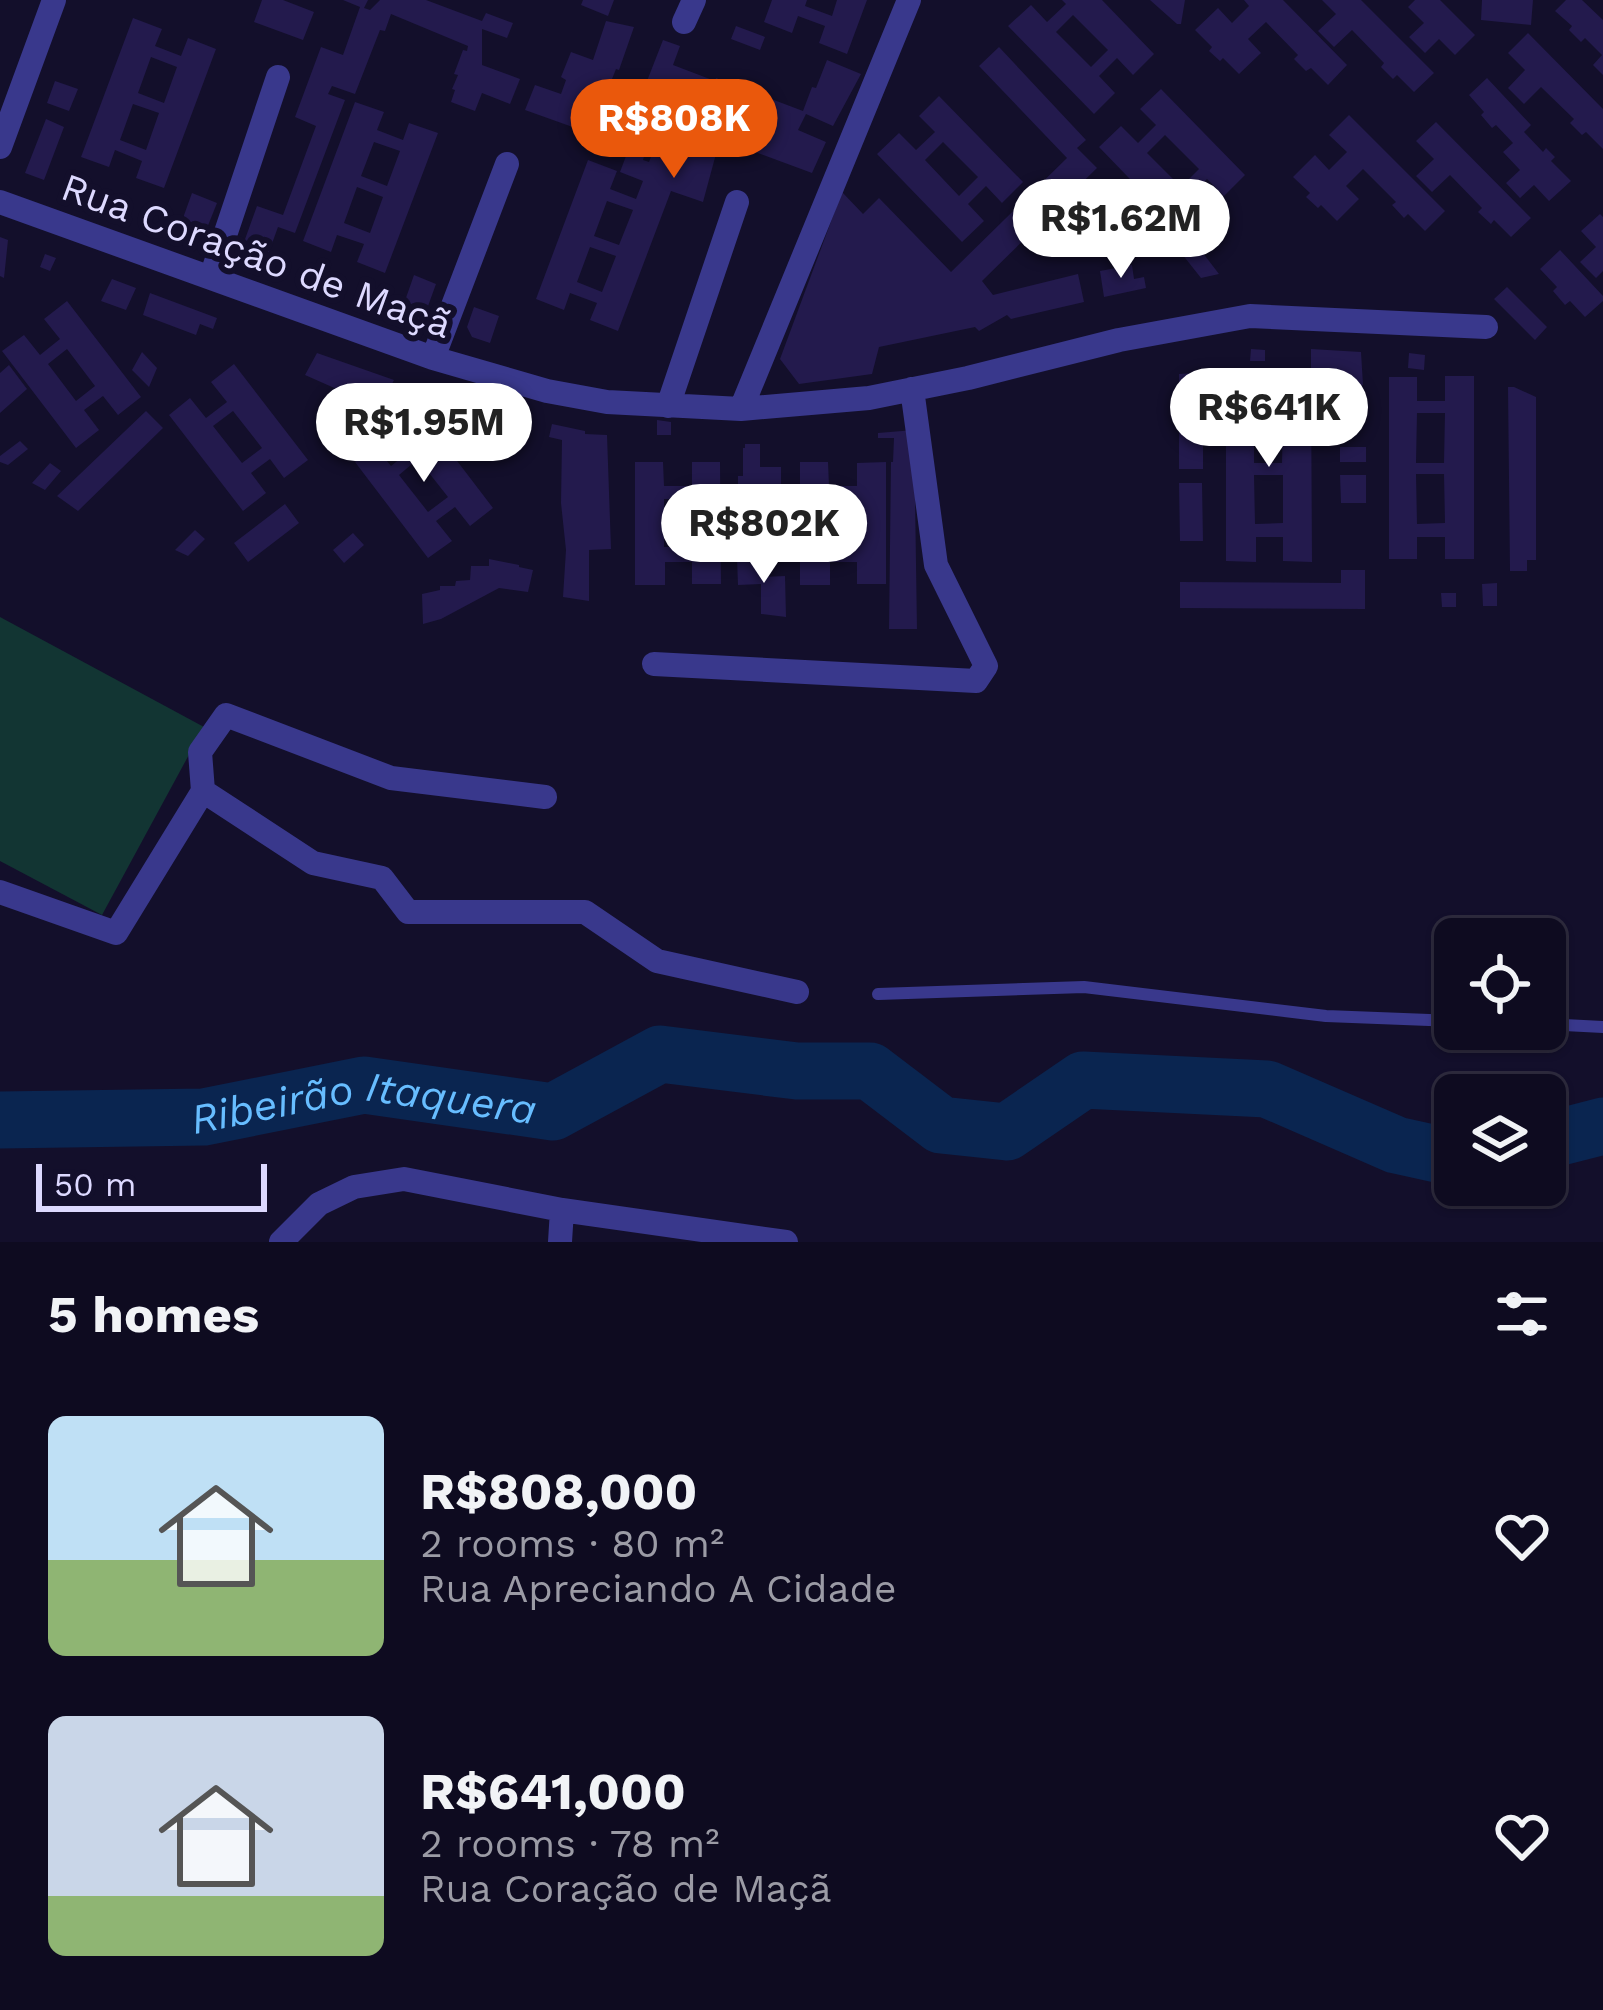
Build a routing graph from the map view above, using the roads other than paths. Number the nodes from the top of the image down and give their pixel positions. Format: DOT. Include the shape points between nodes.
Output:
graph roads {
  1 [pos="54,0"];
  2 [pos="909,0"];
  3 [pos="278,77"];
  4 [pos="0,147"];
  5 [pos="507,164"];
  6 [pos="0,202"];
  7 [pos="737,202"];
  8 [pos="211,277"];
  9 [pos="1486,327"];
  10 [pos="433,358"];
  11 [pos="912,389"];
  12 [pos="668,406"];
  13 [pos="741,409"];
  14 [pos="654,664"];
  15 [pos="203,791"];
  16 [pos="545,797"];
  17 [pos="0,892"];
  18 [pos="796,992"];
  19 [pos="878,994"];
  20 [pos="1434,1020"];
  21 [pos="1566,1025"];
  22 [pos="1603,1027"];
  23 [pos="562,1210"];
  24 [pos="280,1242"];
  25 [pos="560,1242"];
  26 [pos="786,1242"];
  1 -- 4 [label="street"];
  2 -- 13 [label="street"];
  3 -- 8 [label="street"];
  5 -- 10 [label="street"];
  6 -- 8 [label="street, Rua Coração de Maçã"];
  7 -- 12 [label="street"];
  8 -- 10 [label="street, Rua Coração de Maçã"];
  9 -- 11 [label="street, Rua Coração de Maçã" via="1250,316"];
  10 -- 12 [label="street, Rua Coração de Maçã" via="547,391"];
  11 -- 13 [label="street, Rua Coração de Maçã"];
  11 -- 14 [label="street" via="936,565 986,666 976,681"];
  12 -- 13 [label="street, Rua Coração de Maçã"];
  15 -- 16 [label="street" via="200,752 226,715 392,778"];
  15 -- 17 [label="street" via="116,933"];
  15 -- 18 [label="street" via="313,863 382,878 408,912 585,912 657,962"];
  19 -- 20 [label="lane" via="1084,987 1326,1016"];
  21 -- 22 [label="lane"];
  23 -- 24 [label="street" via="404,1179 354,1187 319,1204"];
  23 -- 25 [label="street"];
  23 -- 26 [label="street"];
}
